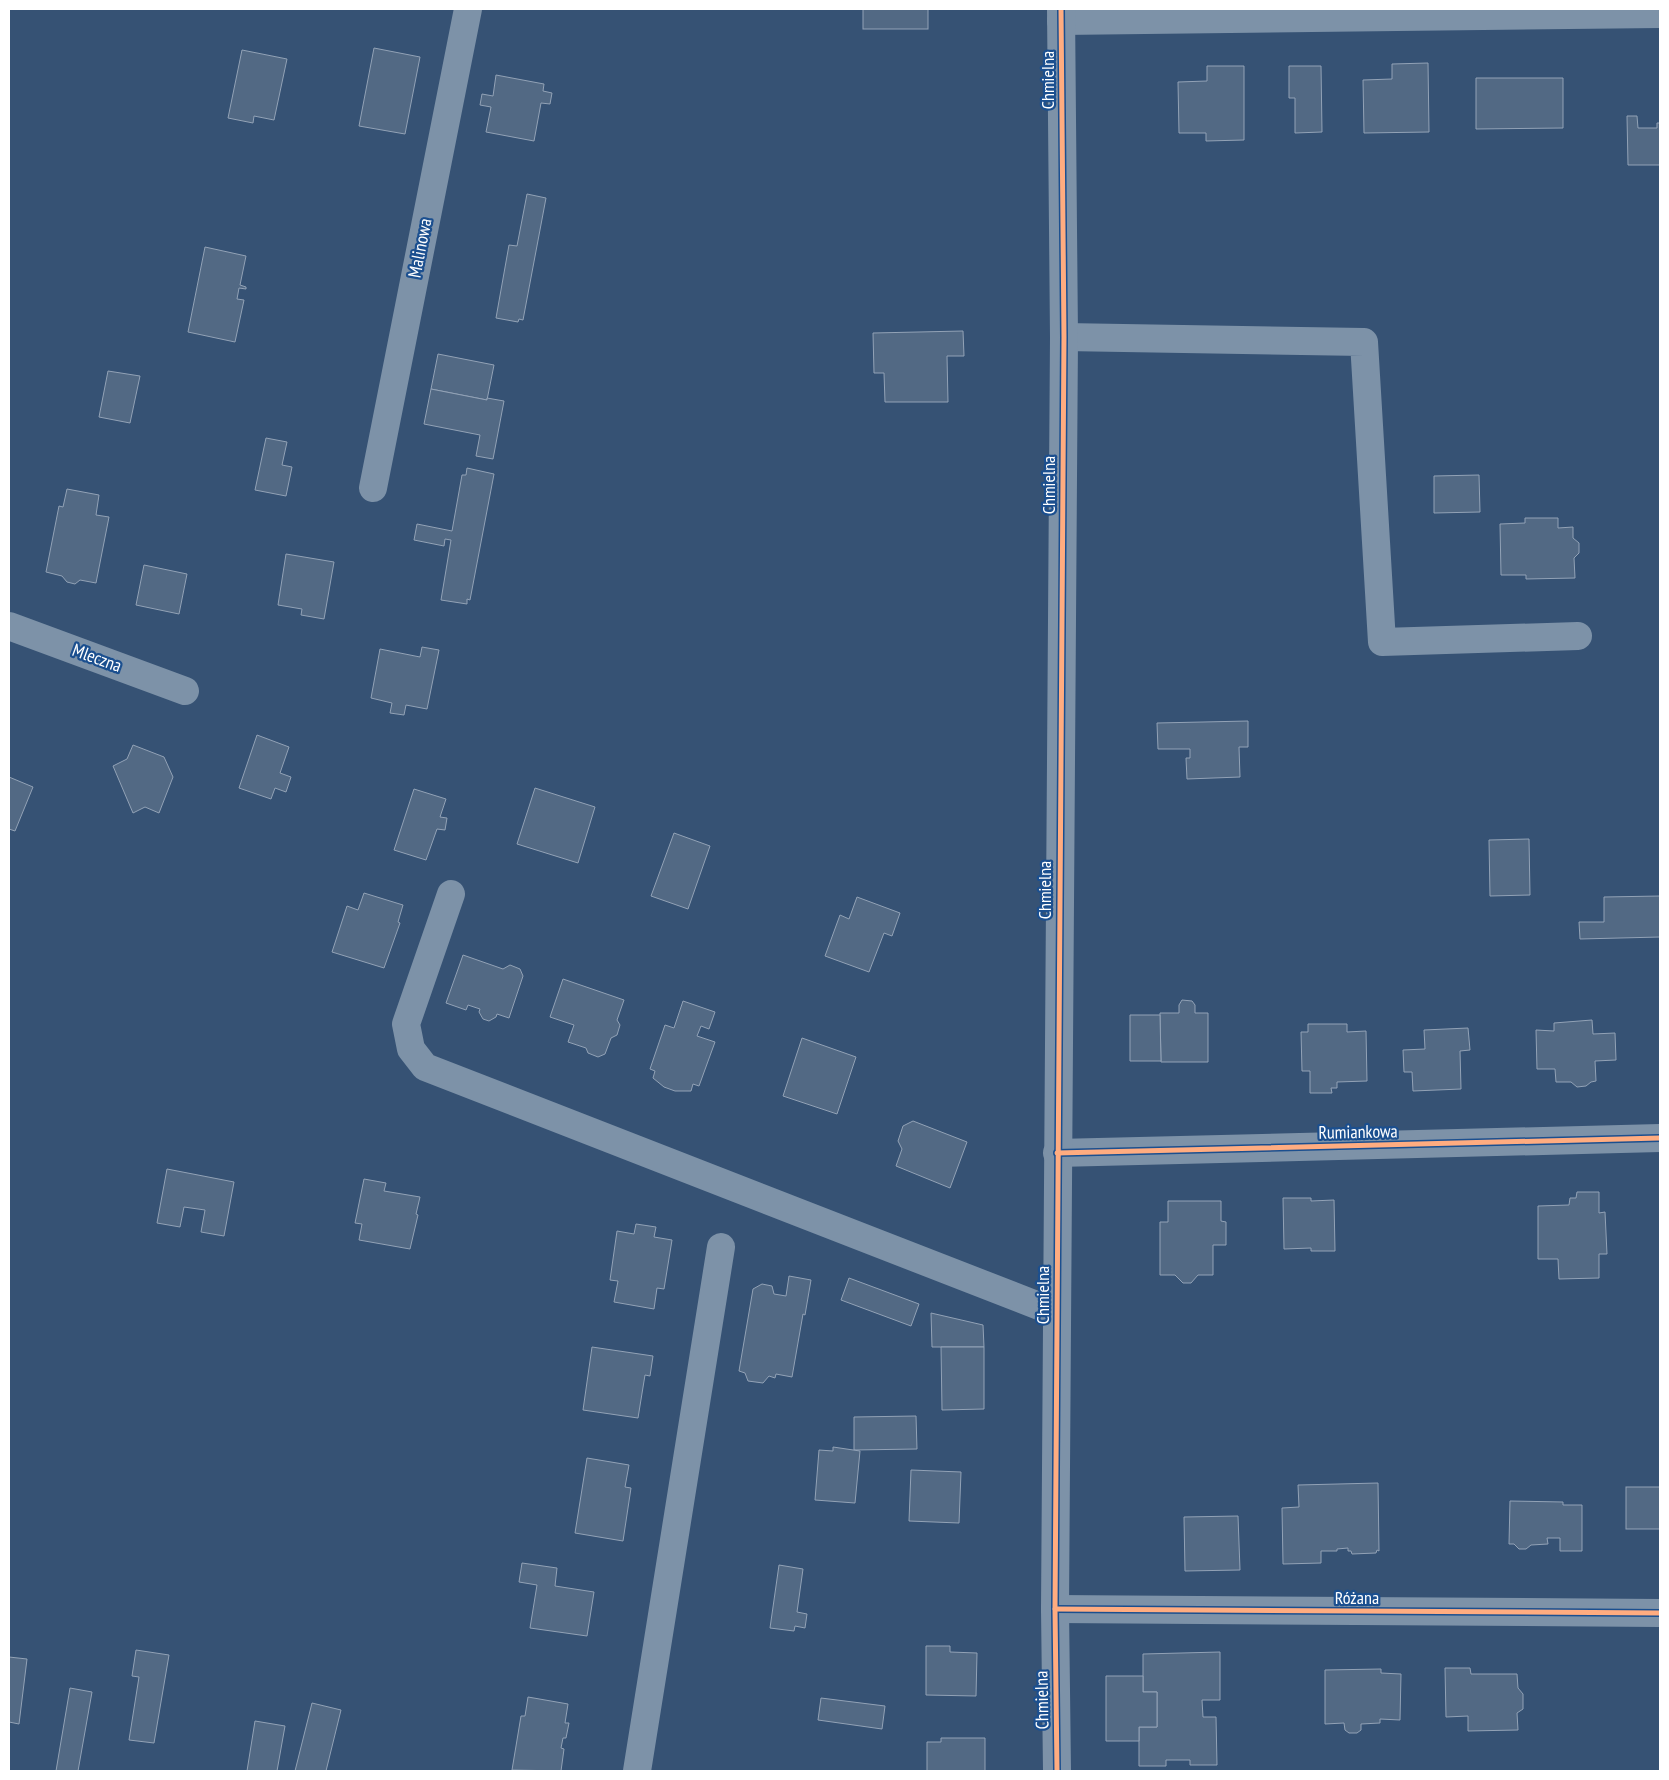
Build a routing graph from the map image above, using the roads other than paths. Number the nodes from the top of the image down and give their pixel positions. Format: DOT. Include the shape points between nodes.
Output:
graph roads {
  1 [pos="468,9"];
  2 [pos="1660,14"];
  3 [pos="1061,15"];
  4 [pos="1064,337"];
  5 [pos="373,488"];
  6 [pos="9,626"];
  7 [pos="1578,636"];
  8 [pos="185,691"];
  9 [pos="451,894"];
  10 [pos="1660,1138"];
  11 [pos="1057,1153"];
  12 [pos="721,1247"];
  13 [pos="1057,1313"];
  14 [pos="1054,1609"];
  15 [pos="1660,1613"];
  16 [pos="637,1771"];
  17 [pos="1057,1771"];
  1 -- 5 [label="street, Malinowa"];
  2 -- 3 [label="street"];
  3 -- 4 [label="street, Chmielna"];
  4 -- 7 [label="street" via="1364,342 1382,642"];
  4 -- 11 [label="street, Chmielna"];
  6 -- 8 [label="street, Mleczna"];
  9 -- 13 [label="street" via="406,1024 411,1049 425,1067"];
  10 -- 11 [label="street, Rumiankowa"];
  11 -- 13 [label="street, Chmielna"];
  12 -- 16 [label="street"];
  13 -- 14 [label="street, Chmielna"];
  14 -- 15 [label="street, Różana"];
  14 -- 17 [label="street, Chmielna"];
}
